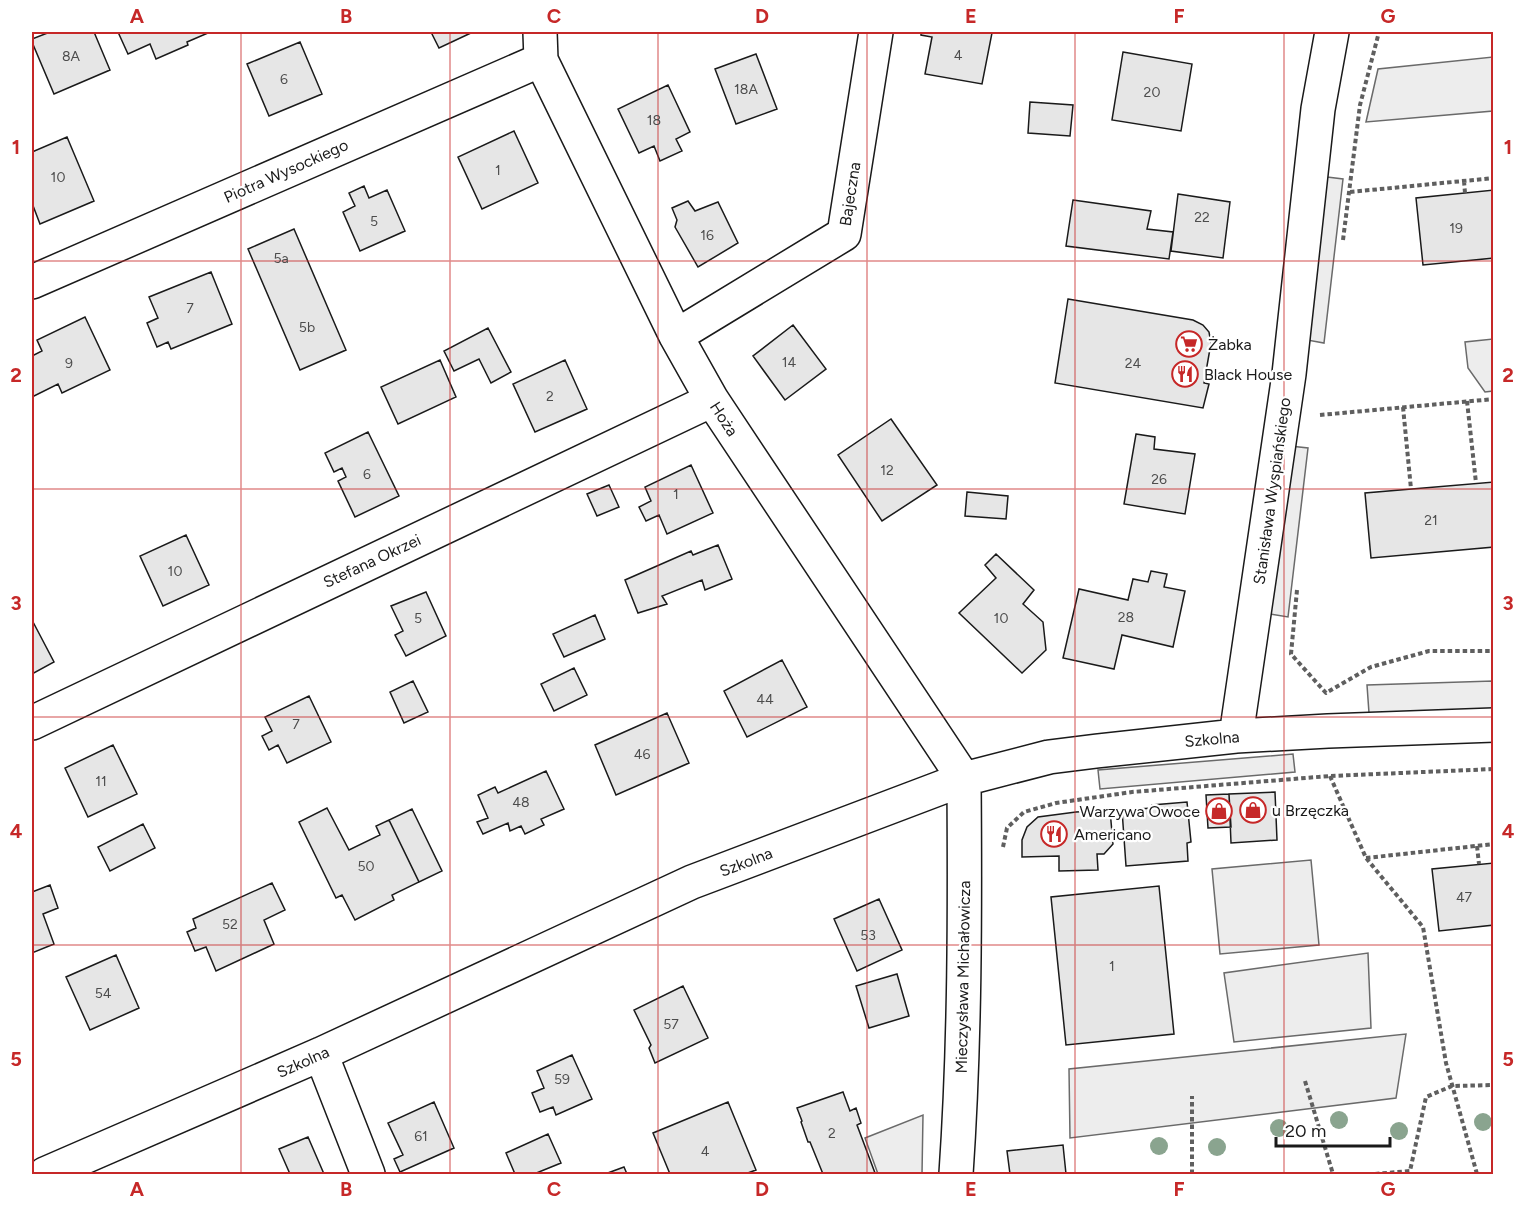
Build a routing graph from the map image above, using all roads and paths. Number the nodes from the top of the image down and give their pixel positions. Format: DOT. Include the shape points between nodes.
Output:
graph roads {
  1 [pos="876,32"];
  2 [pos="1332,32"];
  3 [pos="541,46"];
  4 [pos="1494,178"];
  5 [pos="1464,181"];
  6 [pos="1350,192"];
  7 [pos="1466,193"];
  8 [pos="32,282"];
  9 [pos="676,336"];
  10 [pos="1494,399"];
  11 [pos="712,400"];
  12 [pos="1467,401"];
  13 [pos="1403,407"];
  14 [pos="1320,415"];
  15 [pos="1476,483"];
  16 [pos="1412,489"];
  17 [pos="1494,651"];
  18 [pos="1291,654"];
  19 [pos="32,723"];
  20 [pos="1494,725"];
  21 [pos="1236,736"];
  22 [pos="1494,769"];
  23 [pos="1330,776"];
  24 [pos="964,779"];
  25 [pos="1494,844"];
  26 [pos="1477,846"];
  27 [pos="1001,855"];
  28 [pos="1366,858"];
  29 [pos="1479,864"];
  30 [pos="321,1054"];
  31 [pos="1305,1081"];
  32 [pos="1494,1085"];
  33 [pos="1452,1086"];
  34 [pos="1192,1096"];
  35 [pos="1411,1173"];
  36 [pos="45,1174"];
  37 [pos="368,1174"];
  38 [pos="956,1174"];
  39 [pos="1192,1174"];
  40 [pos="1333,1174"];
  41 [pos="1374,1174"];
  42 [pos="1477,1174"];
  1 -- 9 [label="street, Bajeczna" via="844,234"];
  2 -- 21 [label="street, Stanisława Wyspiańskiego" via="1318,109 1289,374"];
  3 -- 8 [label="street, Piotra Wysockiego"];
  3 -- 9 [label="street, Hoża"];
  4 -- 5 [label="path"];
  5 -- 6 [label="path"];
  5 -- 7 [label="path"];
  9 -- 11 [label="street, Hoża"];
  10 -- 12 [label="path"];
  11 -- 19 [label="street, Stefana Okrzei"];
  11 -- 24 [label="street, Hoża"];
  12 -- 13 [label="path"];
  12 -- 15 [label="path"];
  13 -- 14 [label="path"];
  13 -- 16 [label="path"];
  17 -- 18 [label="path" via="1430,651 1371,667 1326,693"];
  20 -- 21 [label="street, Szkolna"];
  21 -- 24 [label="street, Szkolna" via="1049,757"];
  22 -- 23 [label="path"];
  23 -- 27 [label="path" via="1056,802 1024,812 1007,828"];
  23 -- 28 [label="path"];
  24 -- 30 [label="street, Szkolna" via="692,882"];
  24 -- 38 [label="street, Mieczysława Michałowicza" via="965,893"];
  25 -- 26 [label="path"];
  26 -- 28 [label="path"];
  26 -- 29 [label="path"];
  28 -- 33 [label="path" via="1423,927"];
  30 -- 36 [label="street, Szkolna"];
  30 -- 37 [label="street"];
  31 -- 40 [label="path"];
  32 -- 33 [label="path"];
  33 -- 35 [label="path" via="1426,1097"];
  33 -- 42 [label="path"];
  34 -- 39 [label="path"];
  35 -- 41 [label="path"];
}
